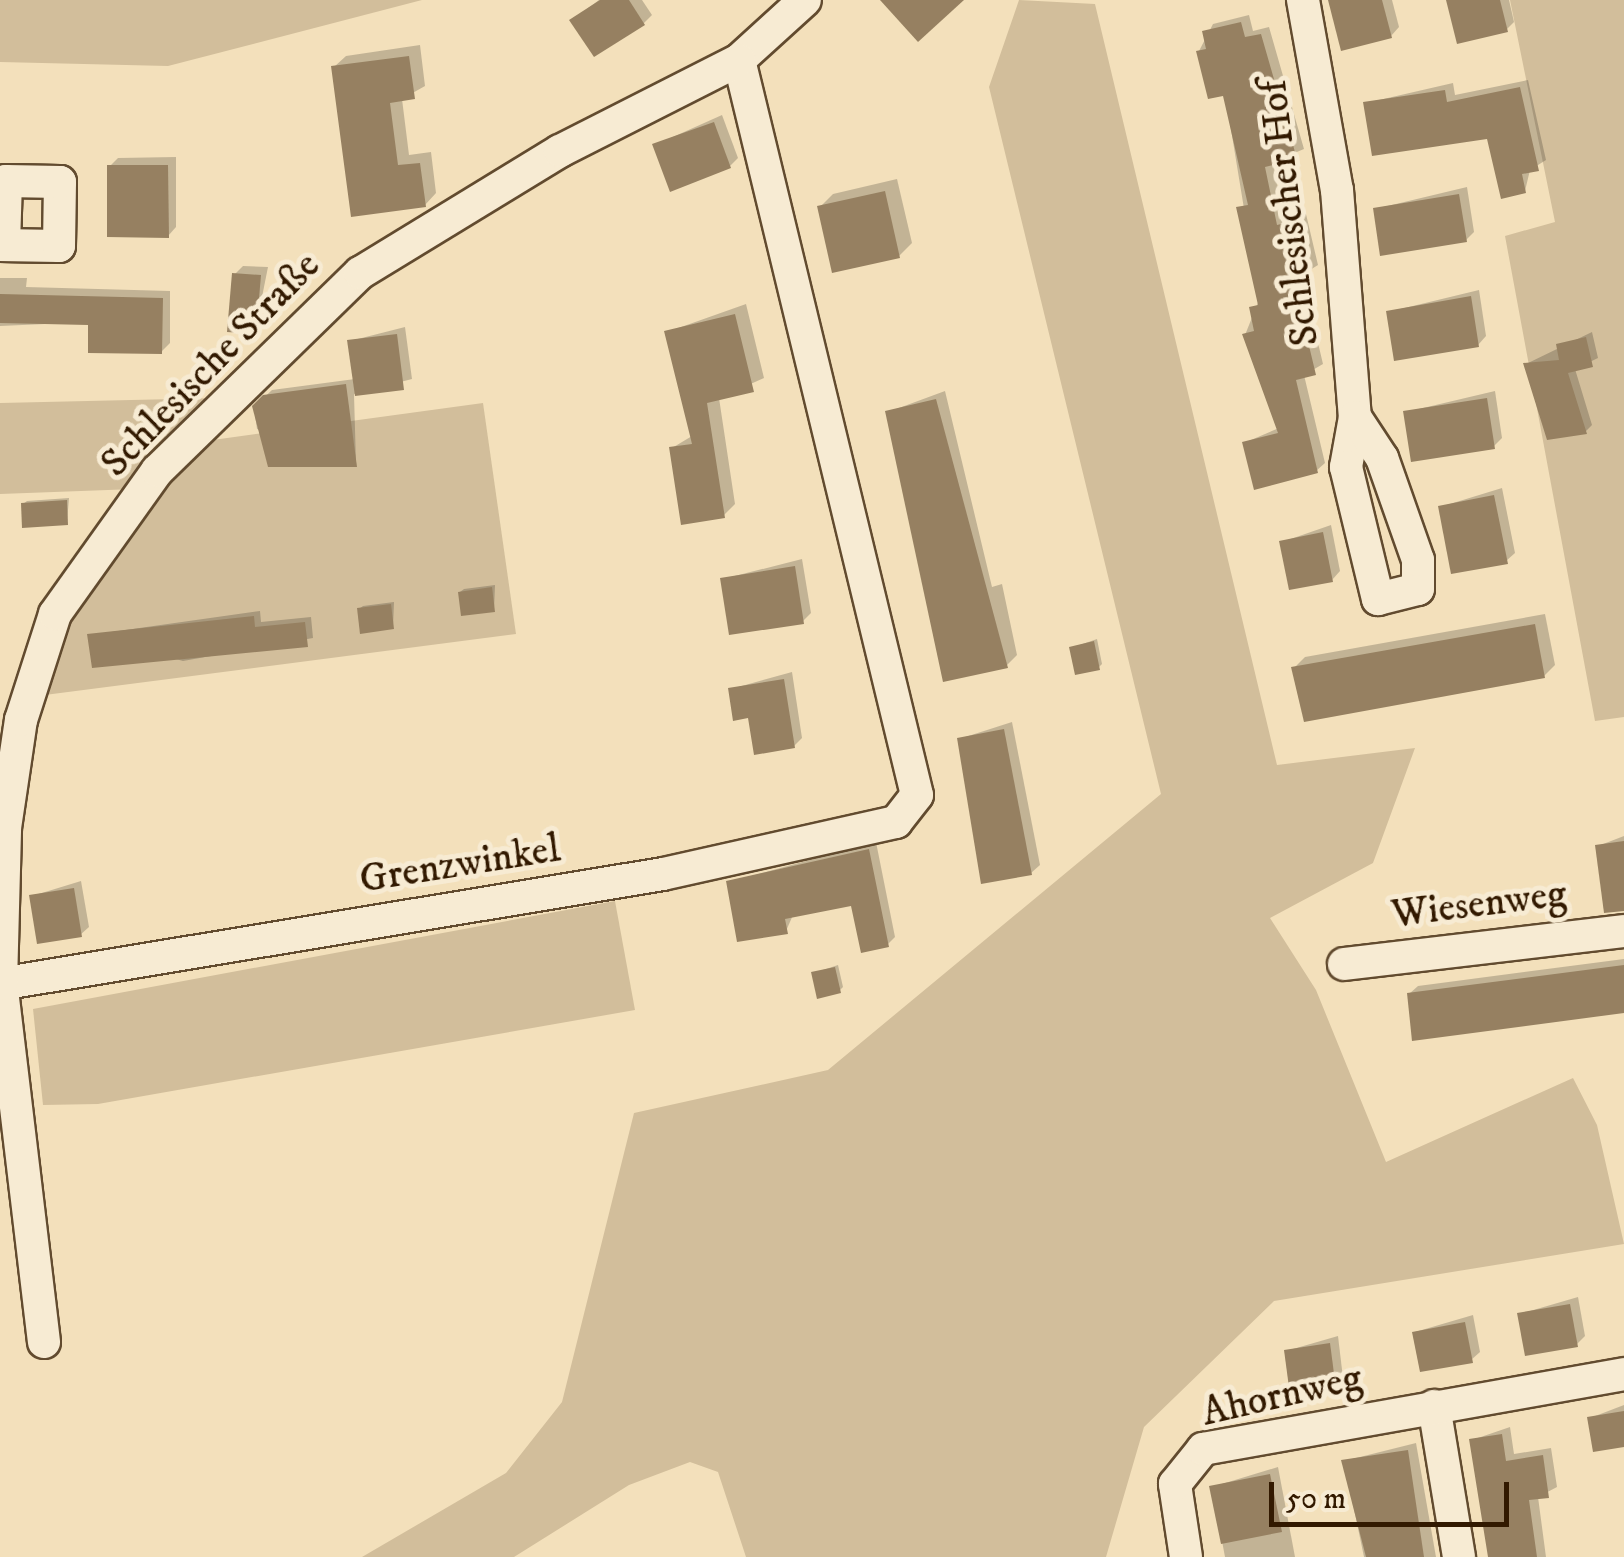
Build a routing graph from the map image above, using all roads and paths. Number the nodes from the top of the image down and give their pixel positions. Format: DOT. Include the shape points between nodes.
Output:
graph roads {
  1 [pos="805,0"];
  2 [pos="1303,0"];
  3 [pos="739,60"];
  4 [pos="1355,417"];
  5 [pos="1624,931"];
  6 [pos="1344,964"];
  7 [pos="0,984"];
  8 [pos="44,1342"];
  9 [pos="1624,1374"];
  10 [pos="1434,1406"];
  11 [pos="1186,1557"];
  12 [pos="1459,1557"];
  1 -- 3 [label="street, Schlesische Straße"];
  2 -- 4 [label="street, Schlesischer Hof" via="1338,190"];
  3 -- 7 [label="street, Schlesische Straße" via="560,151 360,273 157,471 55,614 10,792"];
  3 -- 7 [label="street, Grenzwinkel" via="916,795 896,822 663,874"];
  4 -- 4 [label="street, Schlesischer Hof" via="1346,467 1378,599 1418,589 1418,560 1382,458"];
  5 -- 6 [label="street, Wiesenweg"];
  7 -- 8 [label="street"];
  9 -- 10 [label="street, Ahornweg"];
  10 -- 11 [label="street, Ahornweg" via="1203,1450 1174,1484"];
  10 -- 12 [label="street"];
}
